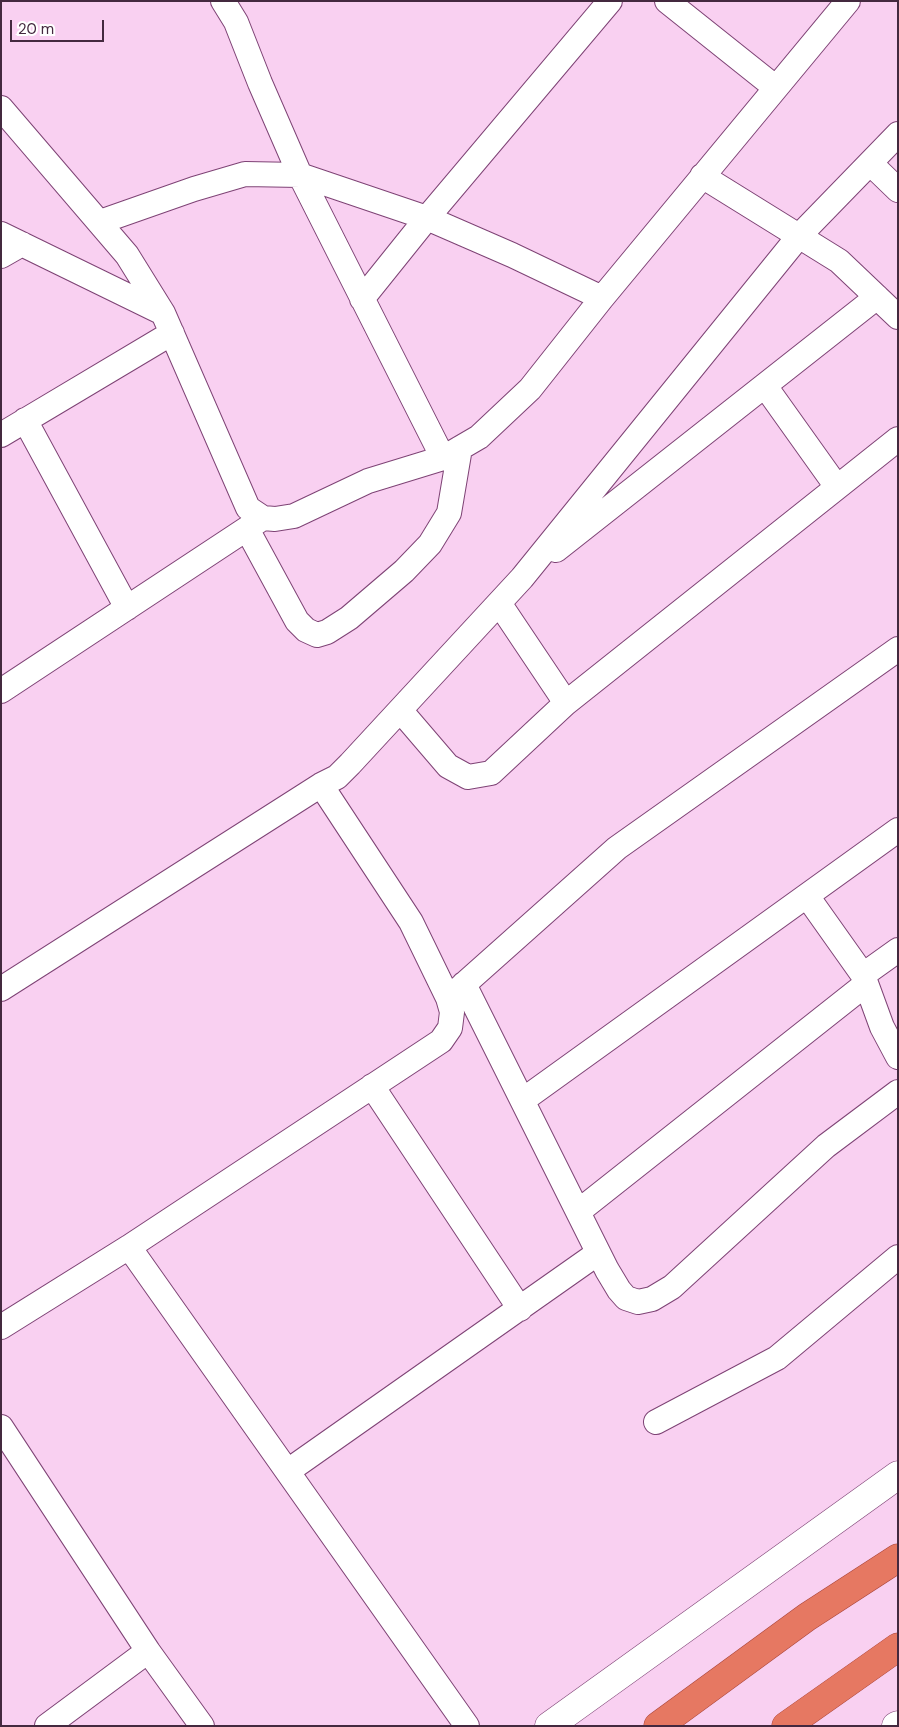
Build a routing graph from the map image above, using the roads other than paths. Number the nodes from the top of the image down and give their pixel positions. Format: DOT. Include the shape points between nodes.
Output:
graph roads {
  1 [pos="223,1"];
  2 [pos="610,1"];
  3 [pos="668,1"];
  4 [pos="848,1"];
  5 [pos="776,88"];
  6 [pos="1,108"];
  7 [pos="898,134"];
  8 [pos="870,163"];
  9 [pos="300,175"];
  10 [pos="702,176"];
  11 [pos="898,190"];
  12 [pos="427,218"];
  13 [pos="100,222"];
  14 [pos="799,236"];
  15 [pos="11,239"];
  16 [pos="1,256"];
  17 [pos="877,297"];
  18 [pos="602,298"];
  19 [pos="362,299"];
  20 [pos="898,317"];
  21 [pos="167,323"];
  22 [pos="765,386"];
  23 [pos="25,420"];
  24 [pos="1,435"];
  25 [pos="898,439"];
  26 [pos="452,453"];
  27 [pos="837,487"];
  28 [pos="255,524"];
  29 [pos="522,578"];
  30 [pos="499,603"];
  31 [pos="127,608"];
  32 [pos="898,649"];
  33 [pos="1,691"];
  34 [pos="566,703"];
  35 [pos="400,710"];
  36 [pos="321,785"];
  37 [pos="898,830"];
  38 [pos="807,896"];
  39 [pos="898,950"];
  40 [pos="865,979"];
  41 [pos="1,989"];
  42 [pos="456,991"];
  43 [pos="898,1057"];
  44 [pos="372,1086"];
  45 [pos="898,1092"];
  46 [pos="523,1100"];
  47 [pos="579,1211"];
  48 [pos="129,1247"];
  49 [pos="598,1253"];
  50 [pos="898,1257"];
  51 [pos="520,1309"];
  52 [pos="1,1327"];
  53 [pos="656,1422"];
  54 [pos="1,1427"];
  55 [pos="288,1471"];
  56 [pos="898,1475"];
  57 [pos="898,1558"];
  58 [pos="898,1646"];
  59 [pos="148,1651"];
  60 [pos="461,1723"];
  61 [pos="47,1726"];
  62 [pos="202,1726"];
  63 [pos="550,1726"];
  64 [pos="658,1726"];
  65 [pos="786,1726"];
  1 -- 9 [label="street" via="236,22"];
  2 -- 12 [label="street"];
  3 -- 5 [label="street"];
  4 -- 5 [label="street"];
  5 -- 10 [label="street"];
  6 -- 13 [label="street"];
  7 -- 8 [label="street"];
  8 -- 11 [label="street"];
  8 -- 14 [label="street"];
  9 -- 12 [label="street"];
  9 -- 13 [label="street" via="245,174"];
  9 -- 19 [label="street"];
  10 -- 14 [label="street"];
  10 -- 18 [label="street"];
  12 -- 18 [label="street"];
  12 -- 19 [label="street"];
  13 -- 21 [label="street" via="127,256"];
  14 -- 17 [label="street" via="839,261"];
  14 -- 29 [label="street"];
  15 -- 16 [label="street"];
  15 -- 21 [label="street"];
  17 -- 20 [label="street"];
  17 -- 22 [label="street"];
  18 -- 26 [label="street" via="530,389 479,437"];
  19 -- 26 [label="street"];
  21 -- 23 [label="street"];
  21 -- 28 [label="street"];
  22 -- 27 [label="street"];
  22 -- 29 [label="street"];
  23 -- 24 [label="street"];
  23 -- 31 [label="street"];
  25 -- 27 [label="street"];
  26 -- 28 [label="street" via="368,481 294,516"];
  26 -- 28 [label="street" via="449,513 430,544 349,618 327,632 317,635 297,621"];
  27 -- 34 [label="street"];
  28 -- 31 [label="street"];
  29 -- 30 [label="street"];
  30 -- 34 [label="street"];
  30 -- 35 [label="street"];
  31 -- 33 [label="street"];
  32 -- 42 [label="street" via="616,848"];
  34 -- 35 [label="street" via="491,773 468,777 448,766"];
  35 -- 36 [label="street" via="337,778"];
  36 -- 41 [label="street"];
  36 -- 42 [label="street"];
  37 -- 38 [label="street"];
  38 -- 40 [label="street"];
  38 -- 46 [label="street"];
  39 -- 40 [label="street"];
  40 -- 43 [label="street" via="882,1027"];
  40 -- 47 [label="street"];
  42 -- 44 [label="street" via="450,1028 441,1041"];
  42 -- 46 [label="street"];
  44 -- 48 [label="street"];
  44 -- 51 [label="street"];
  45 -- 49 [label="street" via="826,1146 672,1287 652,1299 638,1302 626,1298"];
  46 -- 47 [label="street"];
  47 -- 49 [label="street"];
  48 -- 52 [label="street"];
  48 -- 55 [label="street"];
  49 -- 51 [label="street"];
  50 -- 53 [label="street" via="777,1358"];
  51 -- 55 [label="street"];
  54 -- 59 [label="street"];
  55 -- 60 [label="street"];
  56 -- 63 [label="street"];
  57 -- 64 [label="highway" via="807,1617"];
  58 -- 65 [label="highway"];
  59 -- 61 [label="street"];
  59 -- 62 [label="street"];
}
